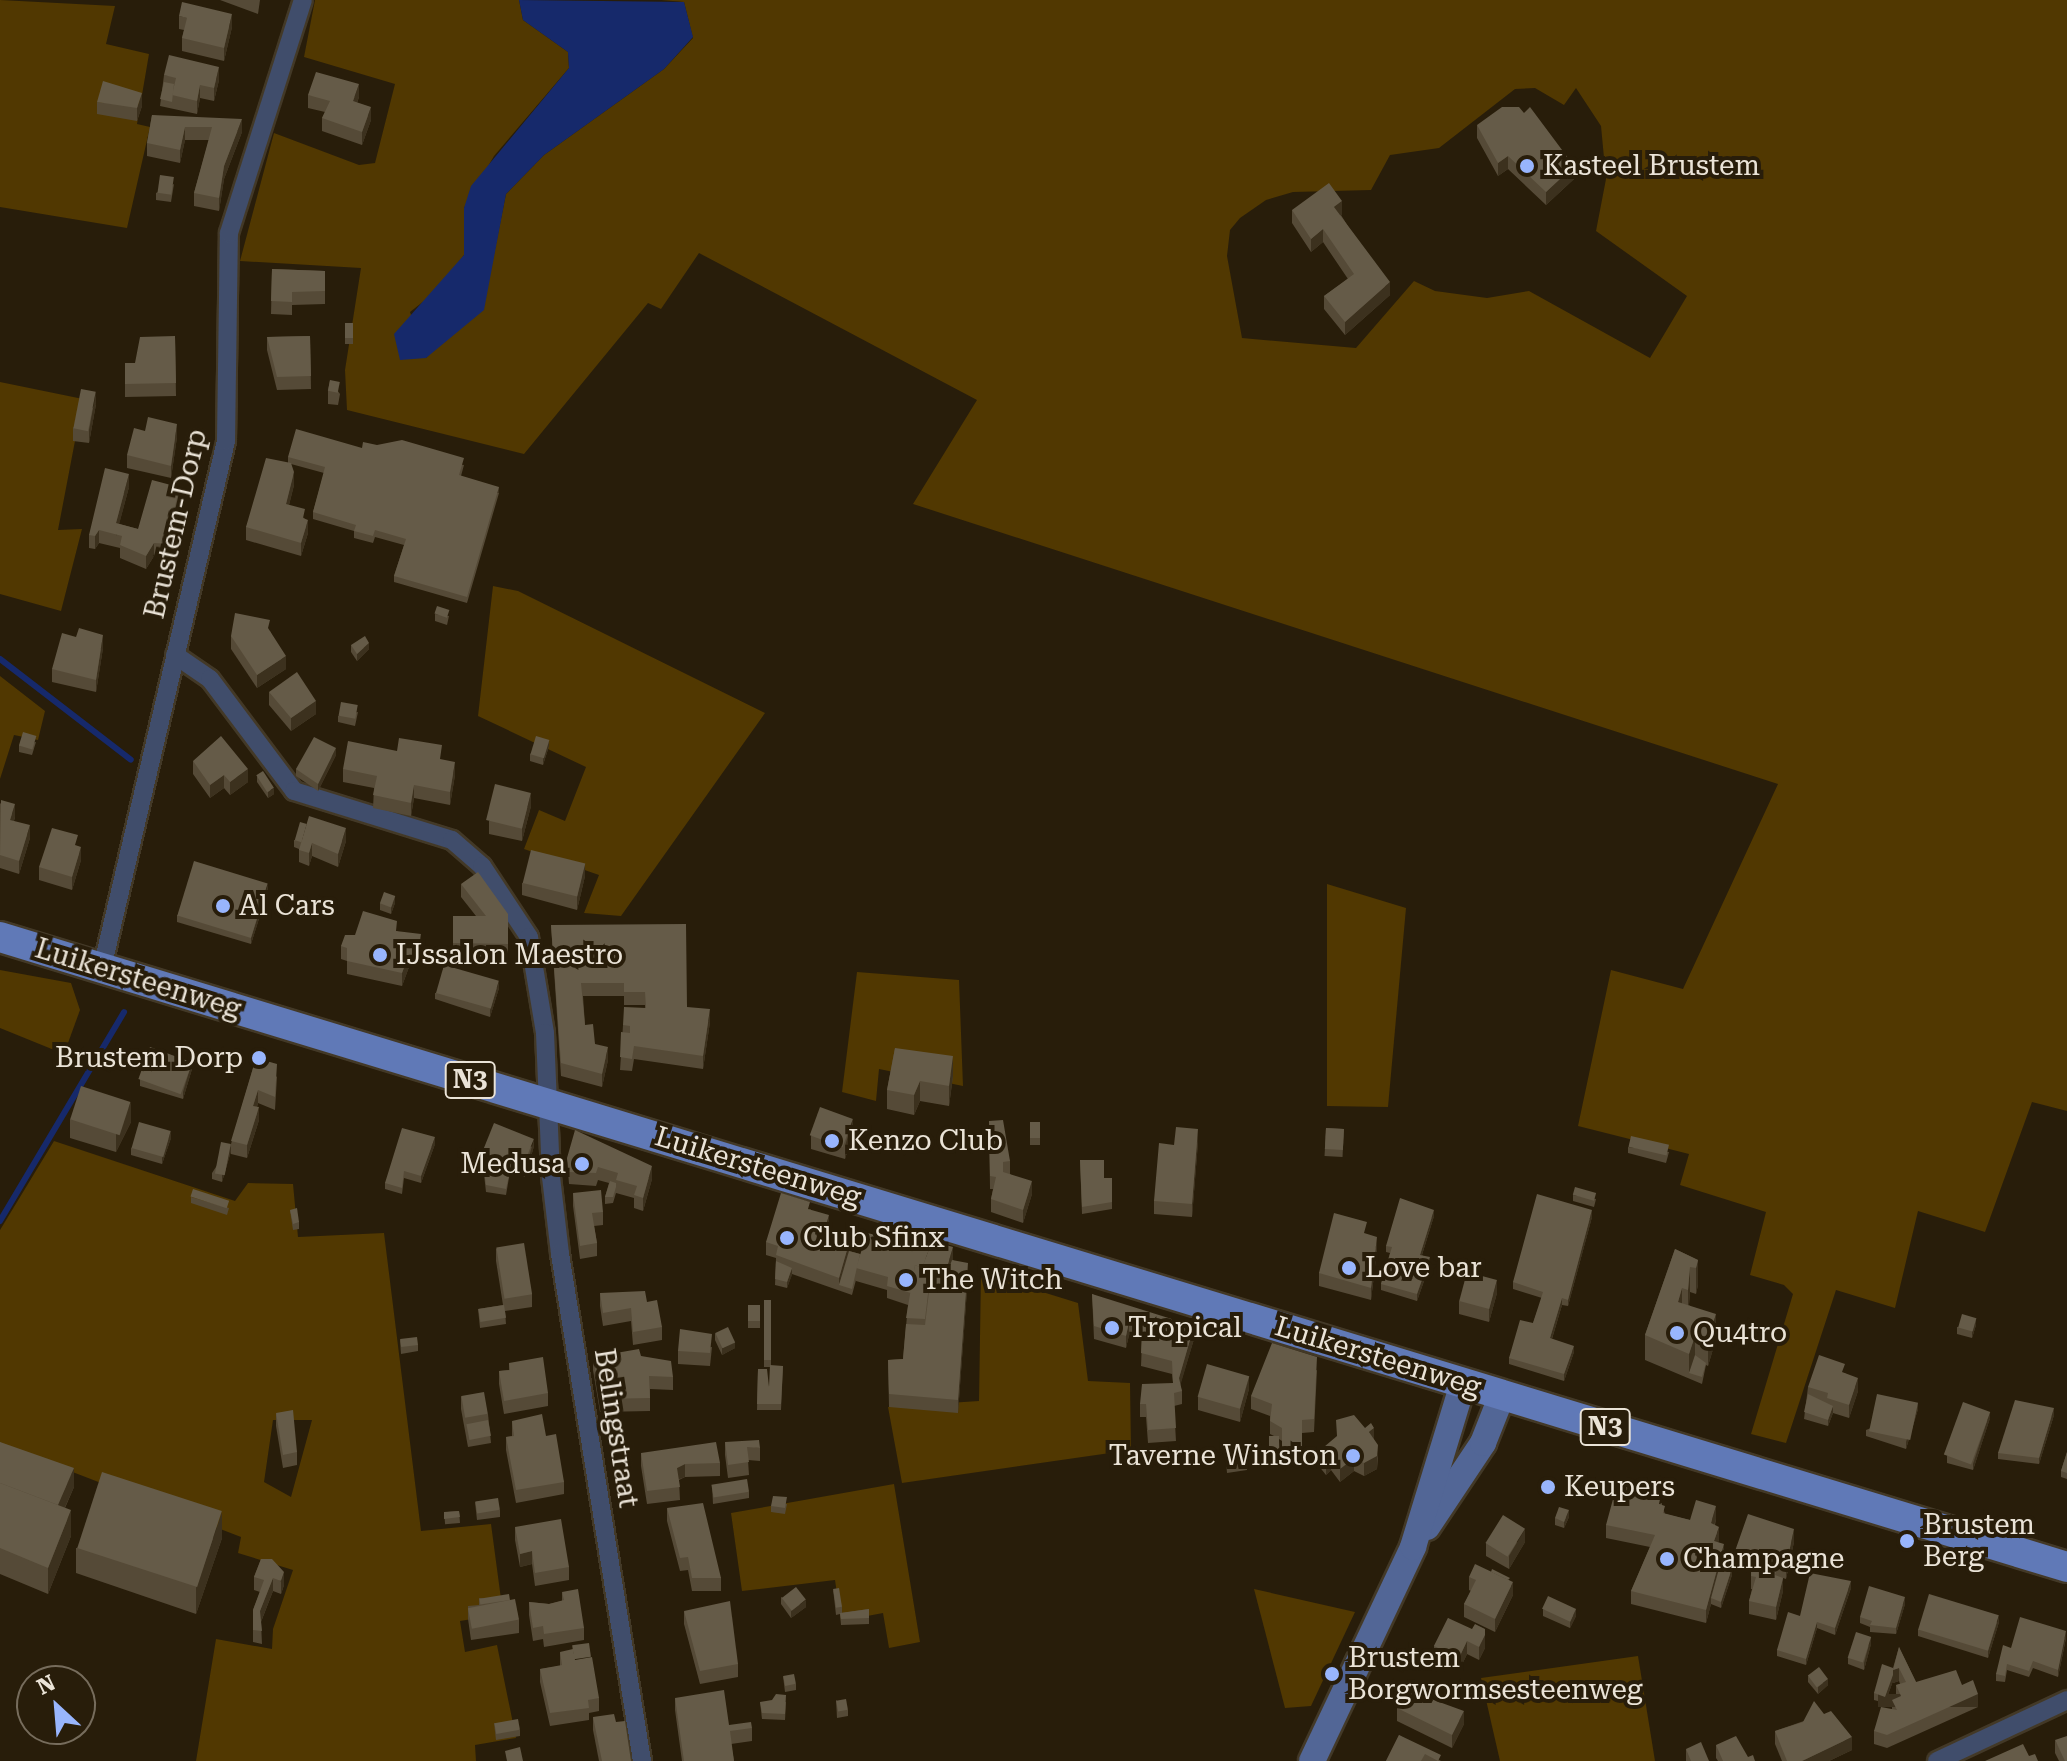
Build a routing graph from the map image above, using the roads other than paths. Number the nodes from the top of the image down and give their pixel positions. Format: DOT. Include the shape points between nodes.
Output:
graph roads {
  1 [pos="303,0"];
  2 [pos="175,655"];
  3 [pos="0,937"];
  4 [pos="102,968"];
  5 [pos="547,1103"];
  6 [pos="1463,1383"];
  7 [pos="1502,1395"];
  8 [pos="1413,1547"];
  9 [pos="2067,1567"];
  10 [pos="2067,1700"];
  11 [pos="642,1761"];
  12 [pos="1312,1761"];
  13 [pos="1937,1761"];
  1 -- 2 [label="street, Brustem-Dorp" via="229,233 226,441"];
  2 -- 4 [label="street, Brustem-Dorp"];
  2 -- 5 [label="street, Belingstraat" via="210,679 294,791 435,832 482,866 520,918 537,963"];
  3 -- 4 [label="main road, Luikersteenweg / N3"];
  4 -- 5 [label="main road, Luikersteenweg / N3"];
  5 -- 6 [label="main road, Luikersteenweg / N3"];
  5 -- 11 [label="street, Belingstraat" via="560,1254"];
  6 -- 7 [label="main road, Luikersteenweg / N3"];
  6 -- 8 [label="main road"];
  7 -- 8 [label="main road" via="1483,1443"];
  7 -- 9 [label="main road, Luikersteenweg / N3"];
  8 -- 12 [label="main road"];
  10 -- 13 [label="street"];
}
